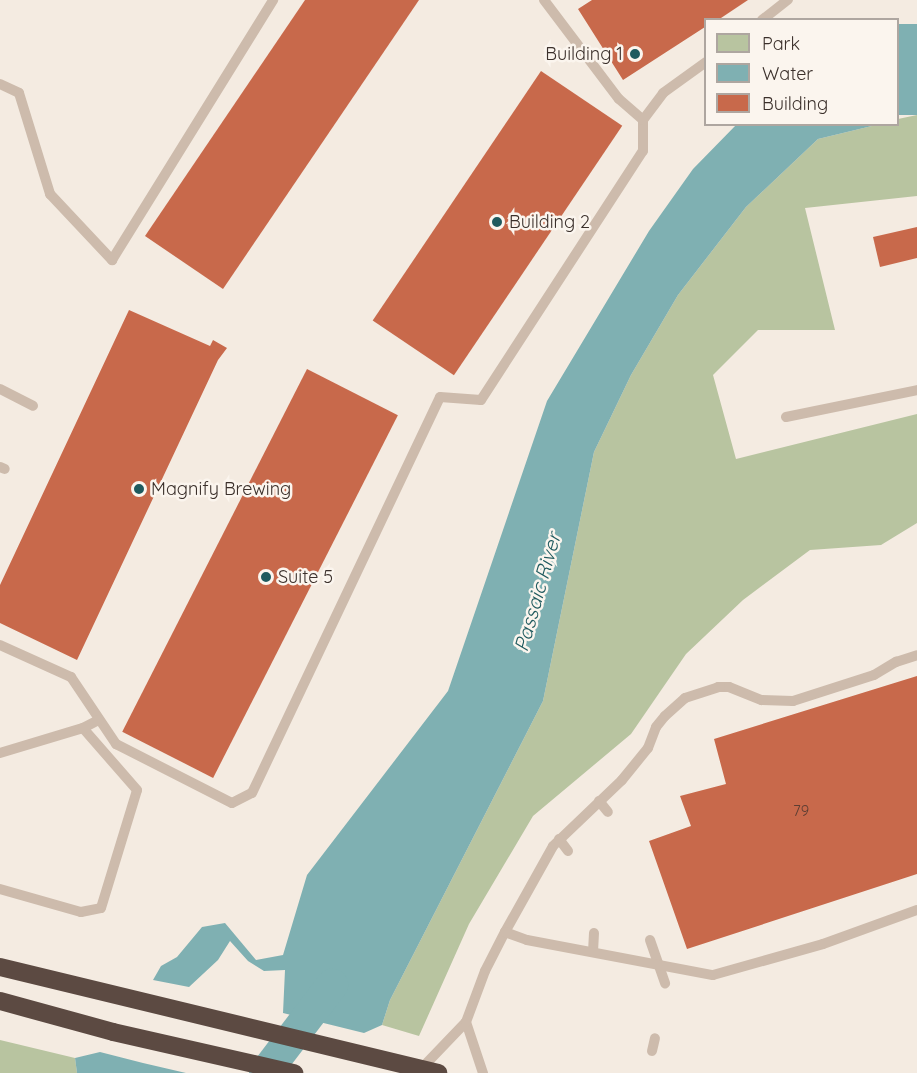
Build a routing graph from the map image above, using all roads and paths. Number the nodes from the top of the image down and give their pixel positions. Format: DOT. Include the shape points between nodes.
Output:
graph roads {
  1 [pos="273,0"];
  2 [pos="788,0"];
  3 [pos="546,1"];
  4 [pos="765,18"];
  5 [pos="704,63"];
  6 [pos="0,84"];
  7 [pos="643,120"];
  8 [pos="0,389"];
  9 [pos="917,390"];
  10 [pos="33,406"];
  11 [pos="786,417"];
  12 [pos="0,645"];
  13 [pos="917,655"];
  14 [pos="99,720"];
  15 [pos="83,728"];
  16 [pos="0,753"];
  17 [pos="600,801"];
  18 [pos="608,812"];
  19 [pos="560,839"];
  20 [pos="568,851"];
  21 [pos="0,889"];
  22 [pos="917,910"];
  23 [pos="505,932"];
  24 [pos="594,933"];
  25 [pos="650,940"];
  26 [pos="593,952"];
  27 [pos="659,965"];
  28 [pos="0,967"];
  29 [pos="665,982"];
  30 [pos="0,1001"];
  31 [pos="466,1022"];
  32 [pos="655,1038"];
  33 [pos="652,1051"];
  34 [pos="430,1071"];
  35 [pos="294,1073"];
  36 [pos="483,1073"];
  1 -- 6 [label="lane" via="112,260 50,194 19,93"];
  2 -- 4 [label="lane"];
  3 -- 7 [label="lane" via="620,99"];
  5 -- 7 [label="lane" via="663,93"];
  7 -- 14 [label="lane" via="643,151 481,400 440,397 252,793 232,803 116,744"];
  8 -- 10 [label="lane"];
  9 -- 11 [label="lane"];
  12 -- 14 [label="lane" via="71,677"];
  13 -- 17 [label="lane" via="874,675 792,701 762,700 729,687 685,698 665,716 648,748"];
  14 -- 15 [label="lane"];
  15 -- 16 [label="lane"];
  15 -- 21 [label="lane" via="137,790 102,908 81,912"];
  17 -- 18 [label="lane"];
  17 -- 19 [label="lane"];
  19 -- 20 [label="lane"];
  19 -- 23 [label="lane"];
  22 -- 27 [label="lane" via="823,944 721,974"];
  23 -- 26 [label="lane" via="526,940"];
  23 -- 31 [label="lane"];
  24 -- 26 [label="lane"];
  25 -- 27 [label="lane"];
  26 -- 27 [label="lane"];
  27 -- 29 [label="lane"];
  28 -- 34 [label="highway"];
  30 -- 35 [label="highway" via="113,1032"];
  31 -- 34 [label="lane"];
  31 -- 36 [label="lane"];
  32 -- 33 [label="lane"];
}
